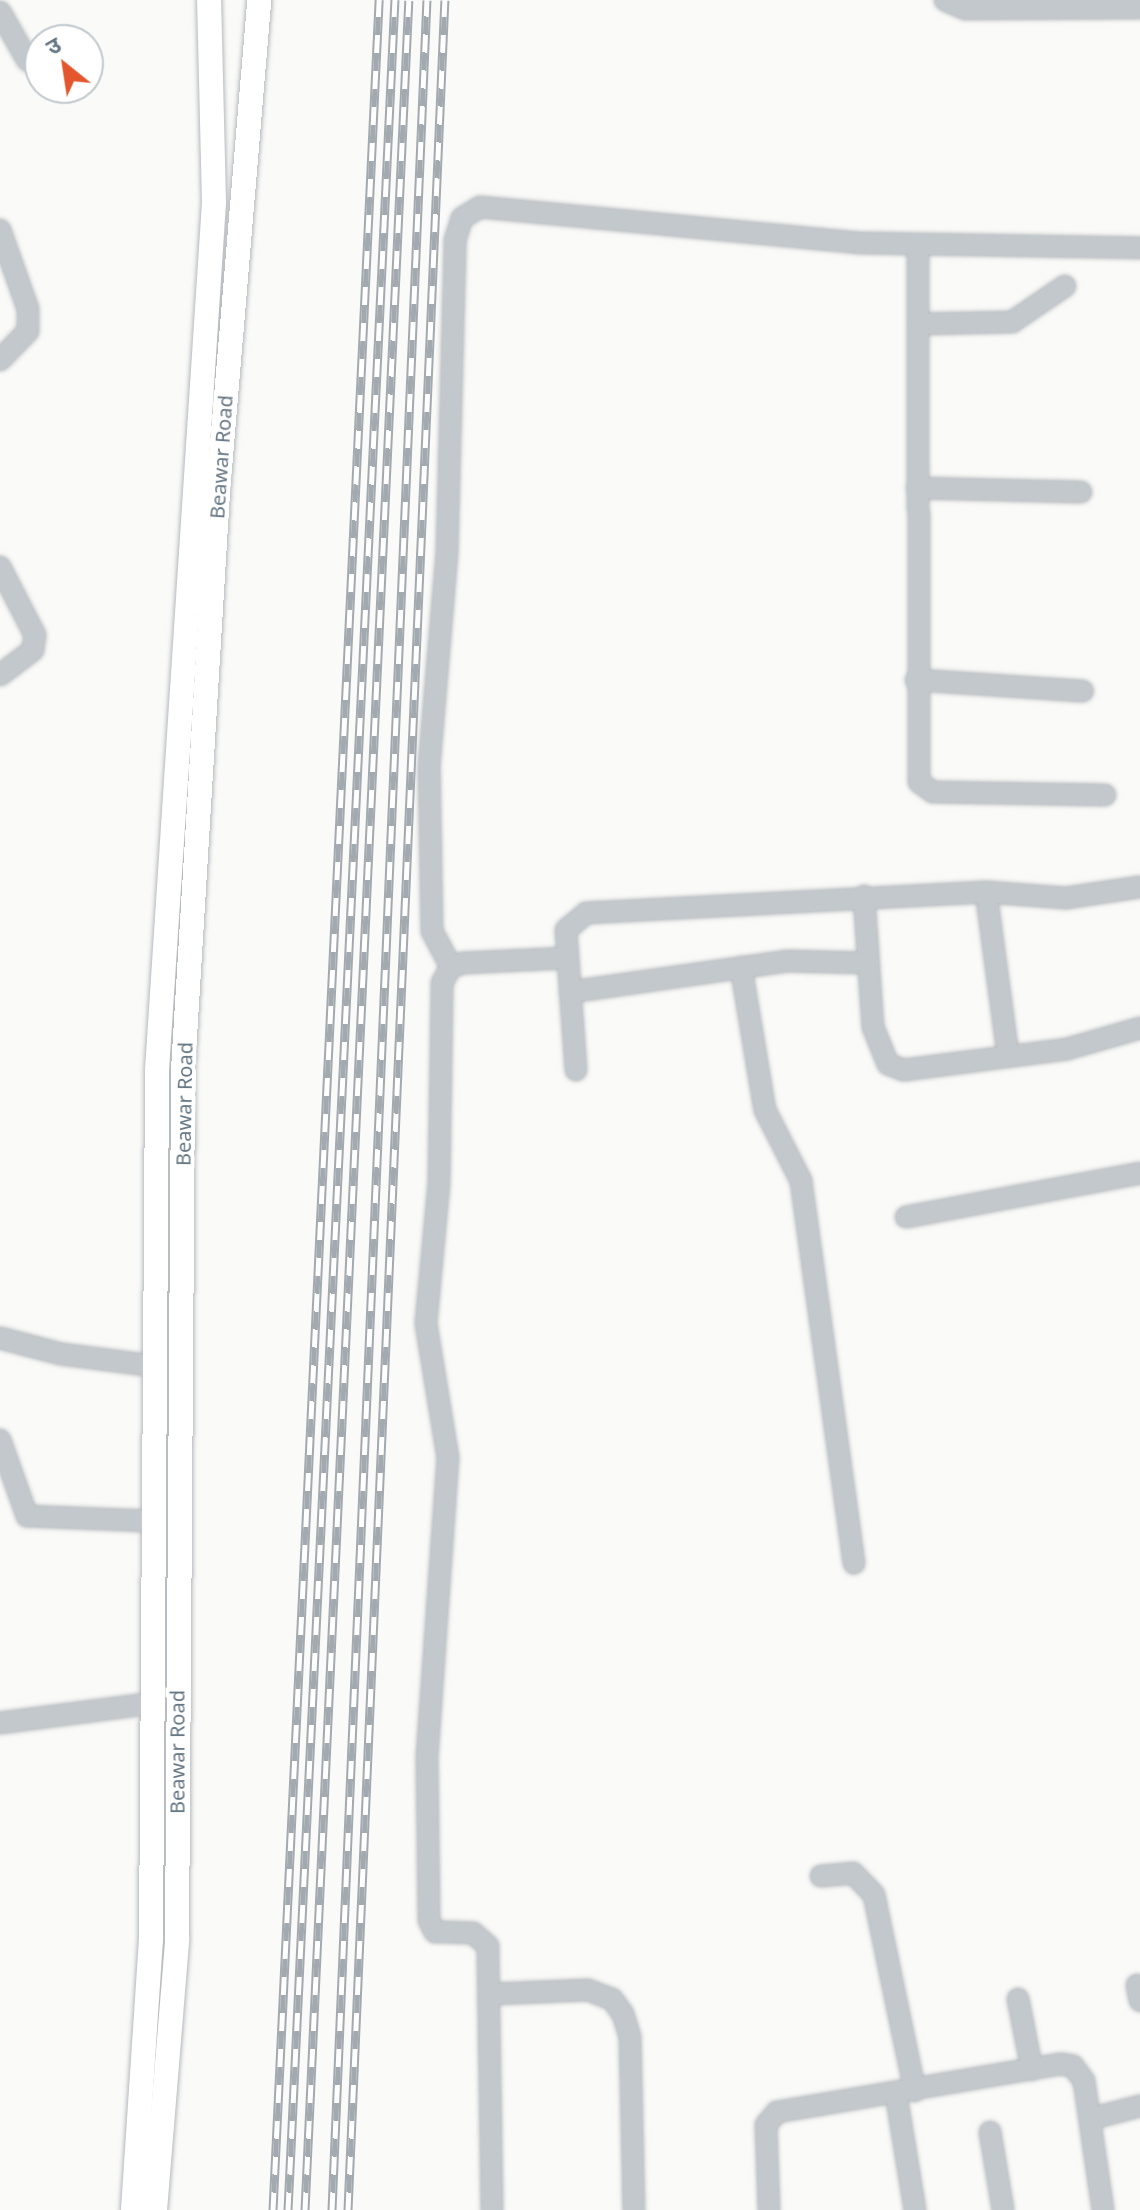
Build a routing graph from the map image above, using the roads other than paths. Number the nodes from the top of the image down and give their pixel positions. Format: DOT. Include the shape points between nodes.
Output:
graph roads {
  1 [pos="209,0"];
  2 [pos="259,0"];
  3 [pos="945,0"];
  4 [pos="1113,4"];
  5 [pos="1140,8"];
  6 [pos="0,12"];
  7 [pos="24,54"];
  8 [pos="0,230"];
  9 [pos="918,244"];
  10 [pos="1140,248"];
  11 [pos="1065,286"];
  12 [pos="918,324"];
  13 [pos="0,360"];
  14 [pos="917,488"];
  15 [pos="1081,492"];
  16 [pos="0,567"];
  17 [pos="0,675"];
  18 [pos="916,680"];
  19 [pos="1083,691"];
  20 [pos="1105,795"];
  21 [pos="1140,887"];
  22 [pos="986,892"];
  23 [pos="864,896"];
  24 [pos="567,958"];
  25 [pos="868,963"];
  26 [pos="451,967"];
  27 [pos="741,967"];
  28 [pos="570,992"];
  29 [pos="1140,1028"];
  30 [pos="1008,1055"];
  31 [pos="576,1070"];
  32 [pos="1140,1173"];
  33 [pos="906,1217"];
  34 [pos="0,1338"];
  35 [pos="155,1366"];
  36 [pos="0,1440"];
  37 [pos="149,1521"];
  38 [pos="854,1563"];
  39 [pos="153,1703"];
  40 [pos="0,1723"];
  41 [pos="821,1876"];
  42 [pos="492,1994"];
  43 [pos="1018,1999"];
  44 [pos="1032,2070"];
  45 [pos="905,2092"];
  46 [pos="1140,2106"];
  47 [pos="1090,2119"];
  48 [pos="990,2132"];
  49 [pos="133,2210"];
  50 [pos="155,2210"];
  51 [pos="492,2210"];
  52 [pos="634,2210"];
  53 [pos="769,2210"];
  54 [pos="915,2210"];
  55 [pos="1003,2210"];
  56 [pos="1103,2210"];
  1 -- 35 [label="main road, Beawar Road" via="214,202 157,1070"];
  2 -- 50 [label="main road, Beawar Road" via="219,477 183,1070 177,1940"];
  3 -- 4 [label="street" via="965,9"];
  4 -- 5 [label="street"];
  6 -- 7 [label="street"];
  8 -- 13 [label="street" via="28,309 28,331"];
  9 -- 10 [label="street"];
  9 -- 12 [label="street"];
  9 -- 26 [label="street" via="520,209 480,207 462,218 455,240 447,552 429,767 432,931"];
  11 -- 12 [label="street" via="1012,322"];
  12 -- 14 [label="street"];
  14 -- 15 [label="street"];
  14 -- 18 [label="street"];
  16 -- 17 [label="street" via="35,635 33,650"];
  18 -- 19 [label="street"];
  18 -- 20 [label="street" via="916,773 923,790"];
  21 -- 22 [label="street" via="1066,898"];
  22 -- 23 [label="street"];
  22 -- 30 [label="street"];
  23 -- 24 [label="street" via="586,913 566,930"];
  23 -- 25 [label="street"];
  24 -- 26 [label="street"];
  24 -- 28 [label="street"];
  25 -- 27 [label="street" via="833,959"];
  25 -- 30 [label="street" via="873,1027 888,1064 904,1070"];
  26 -- 42 [label="street" via="442,983 439,1182 426,1323 448,1458 427,1757 429,1920 435,1932 485,1939"];
  27 -- 28 [label="street"];
  27 -- 38 [label="street" via="765,1110 801,1181"];
  28 -- 31 [label="street"];
  29 -- 30 [label="street" via="1094,1043"];
  32 -- 33 [label="street"];
  34 -- 35 [label="street" via="61,1354"];
  35 -- 37 [label="main road, Beawar Road"];
  36 -- 37 [label="street" via="27,1516"];
  37 -- 39 [label="main road, Beawar Road"];
  39 -- 40 [label="street"];
  39 -- 49 [label="main road, Beawar Road" via="151,1939"];
  41 -- 45 [label="street" via="853,1873 874,1895"];
  42 -- 51 [label="street"];
  42 -- 52 [label="street" via="588,1990 612,1999 623,2014 630,2037"];
  43 -- 44 [label="street"];
  44 -- 45 [label="street"];
  44 -- 47 [label="street" via="1061,2064 1080,2072"];
  45 -- 53 [label="street" via="785,2109 768,2118"];
  45 -- 54 [label="street"];
  46 -- 47 [label="street"];
  47 -- 56 [label="street"];
  48 -- 55 [label="street"];
}
